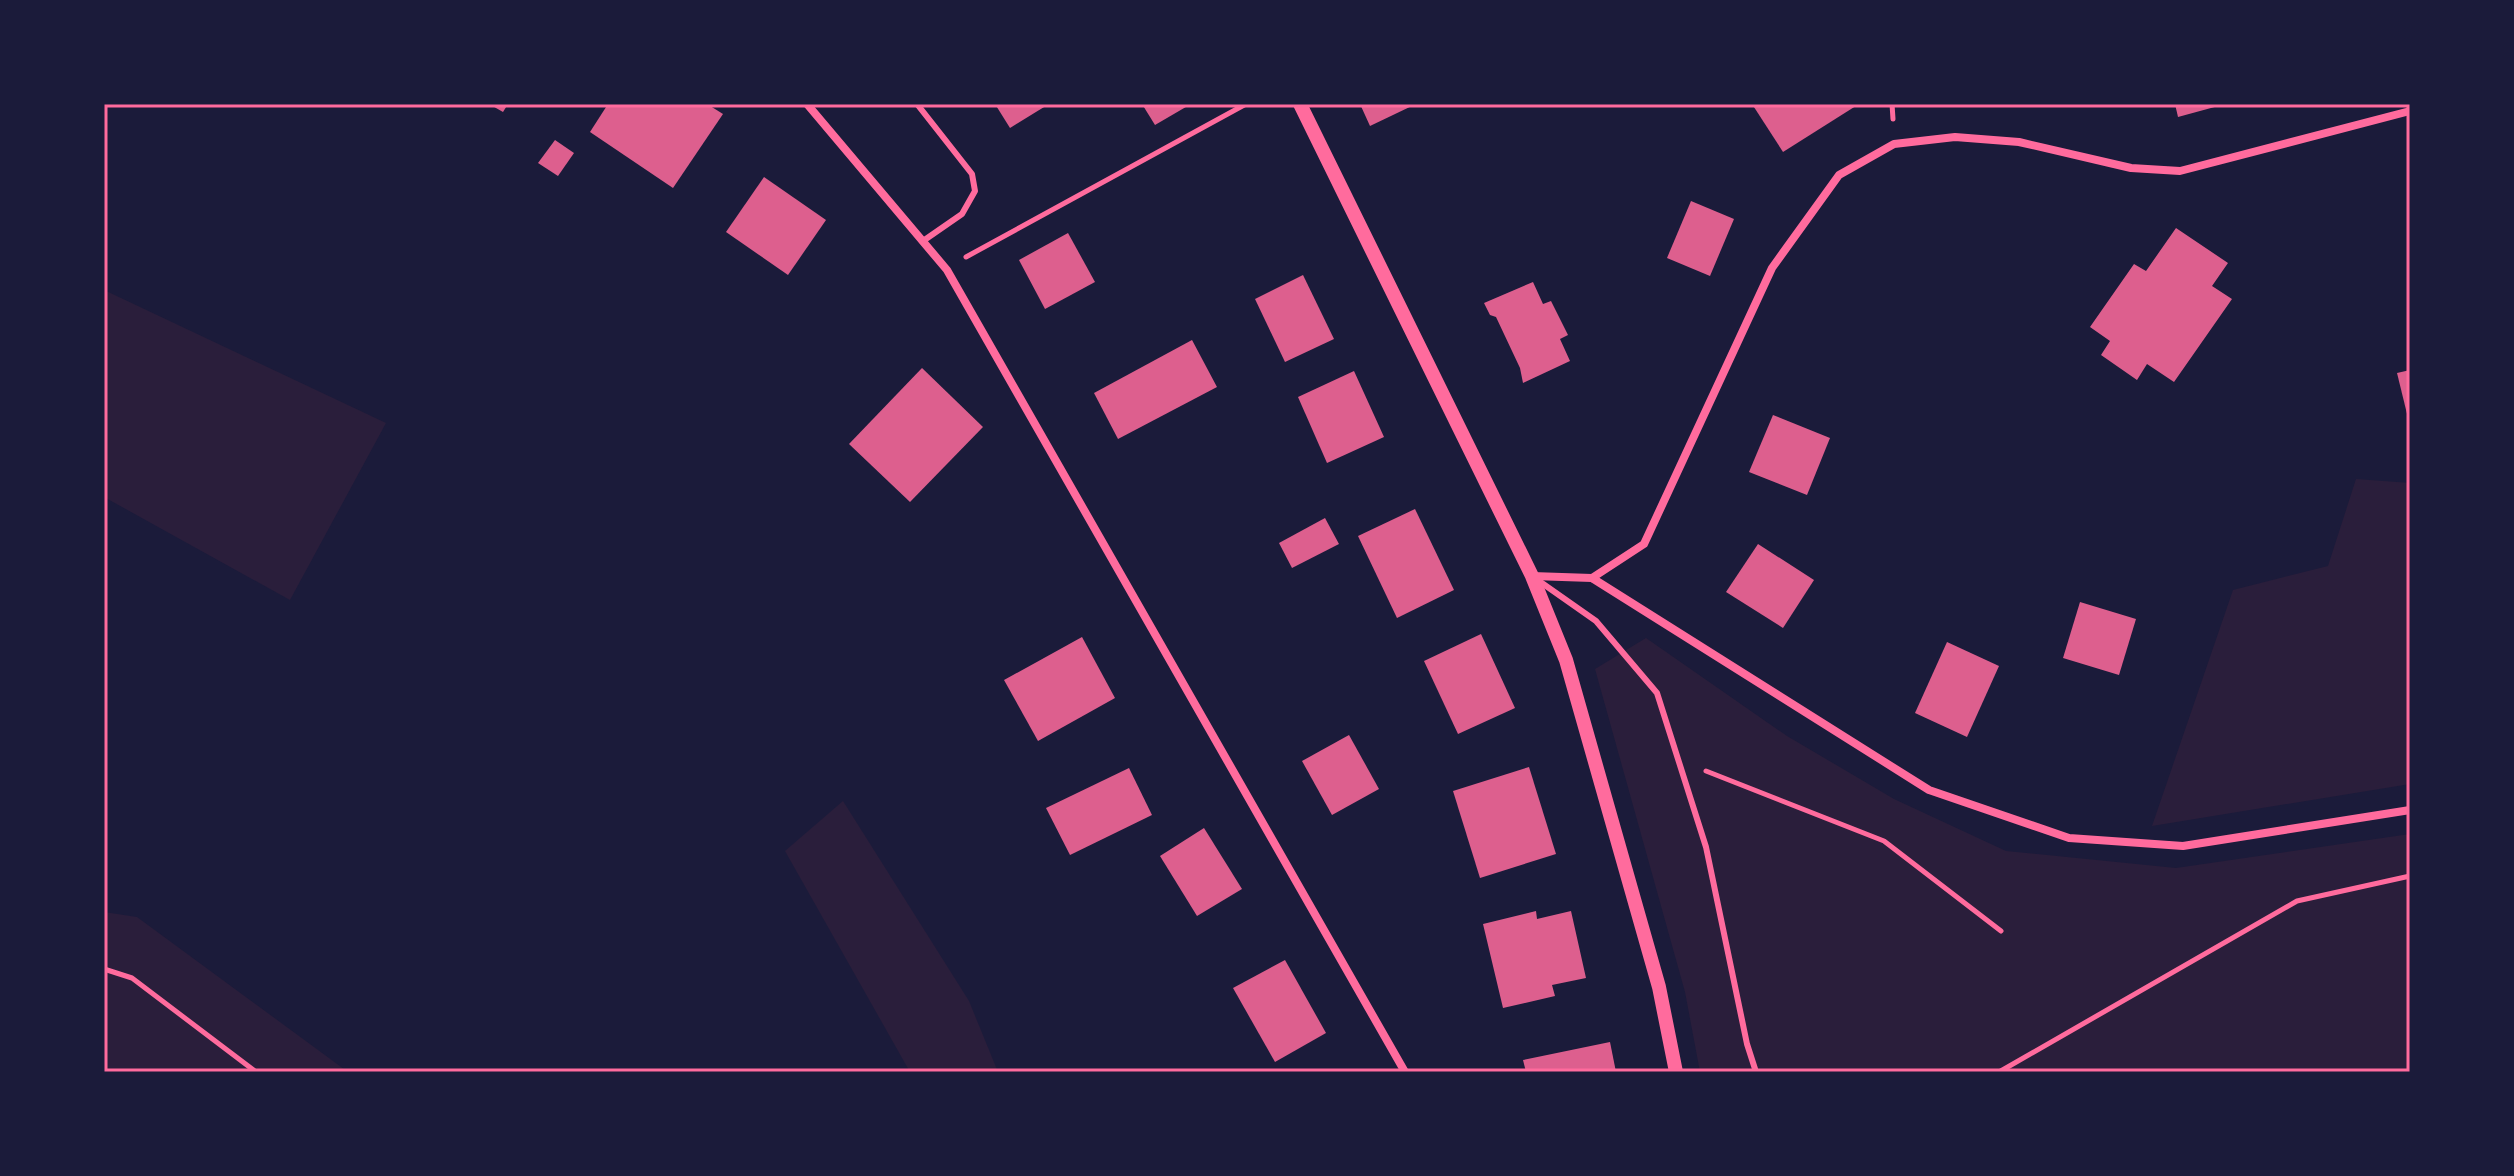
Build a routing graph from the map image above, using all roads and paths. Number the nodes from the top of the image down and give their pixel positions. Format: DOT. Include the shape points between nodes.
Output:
graph roads {
  1 [pos="807,104"];
  2 [pos="917,104"];
  3 [pos="1246,104"];
  4 [pos="1300,104"];
  5 [pos="2410,111"];
  6 [pos="923,241"];
  7 [pos="947,270"];
  8 [pos="1532,576"];
  9 [pos="1592,578"];
  10 [pos="1678,760"];
  11 [pos="2410,810"];
  12 [pos="2410,876"];
  13 [pos="2001,931"];
  14 [pos="104,969"];
  15 [pos="256,1072"];
  16 [pos="1405,1072"];
  17 [pos="1676,1072"];
  18 [pos="1756,1072"];
  19 [pos="1999,1072"];
  1 -- 6 [label="street"];
  2 -- 6 [label="lane" via="972,174 975,191 962,214"];
  3 -- 7 [label="path"];
  4 -- 8 [label="street"];
  5 -- 9 [label="street" via="2180,171 2131,168 2019,142 1955,137 1894,144 1853,167 1839,175 1772,268 1644,544"];
  6 -- 7 [label="street"];
  7 -- 16 [label="street"];
  8 -- 9 [label="street"];
  8 -- 10 [label="lane" via="1596,621 1657,693"];
  8 -- 17 [label="street" via="1566,660 1659,987"];
  9 -- 11 [label="street" via="1929,790 2069,838 2183,846"];
  10 -- 13 [label="path" via="1884,841"];
  10 -- 18 [label="lane" via="1706,847"];
  12 -- 19 [label="path" via="2297,901"];
  14 -- 15 [label="path" via="132,978"];
}
